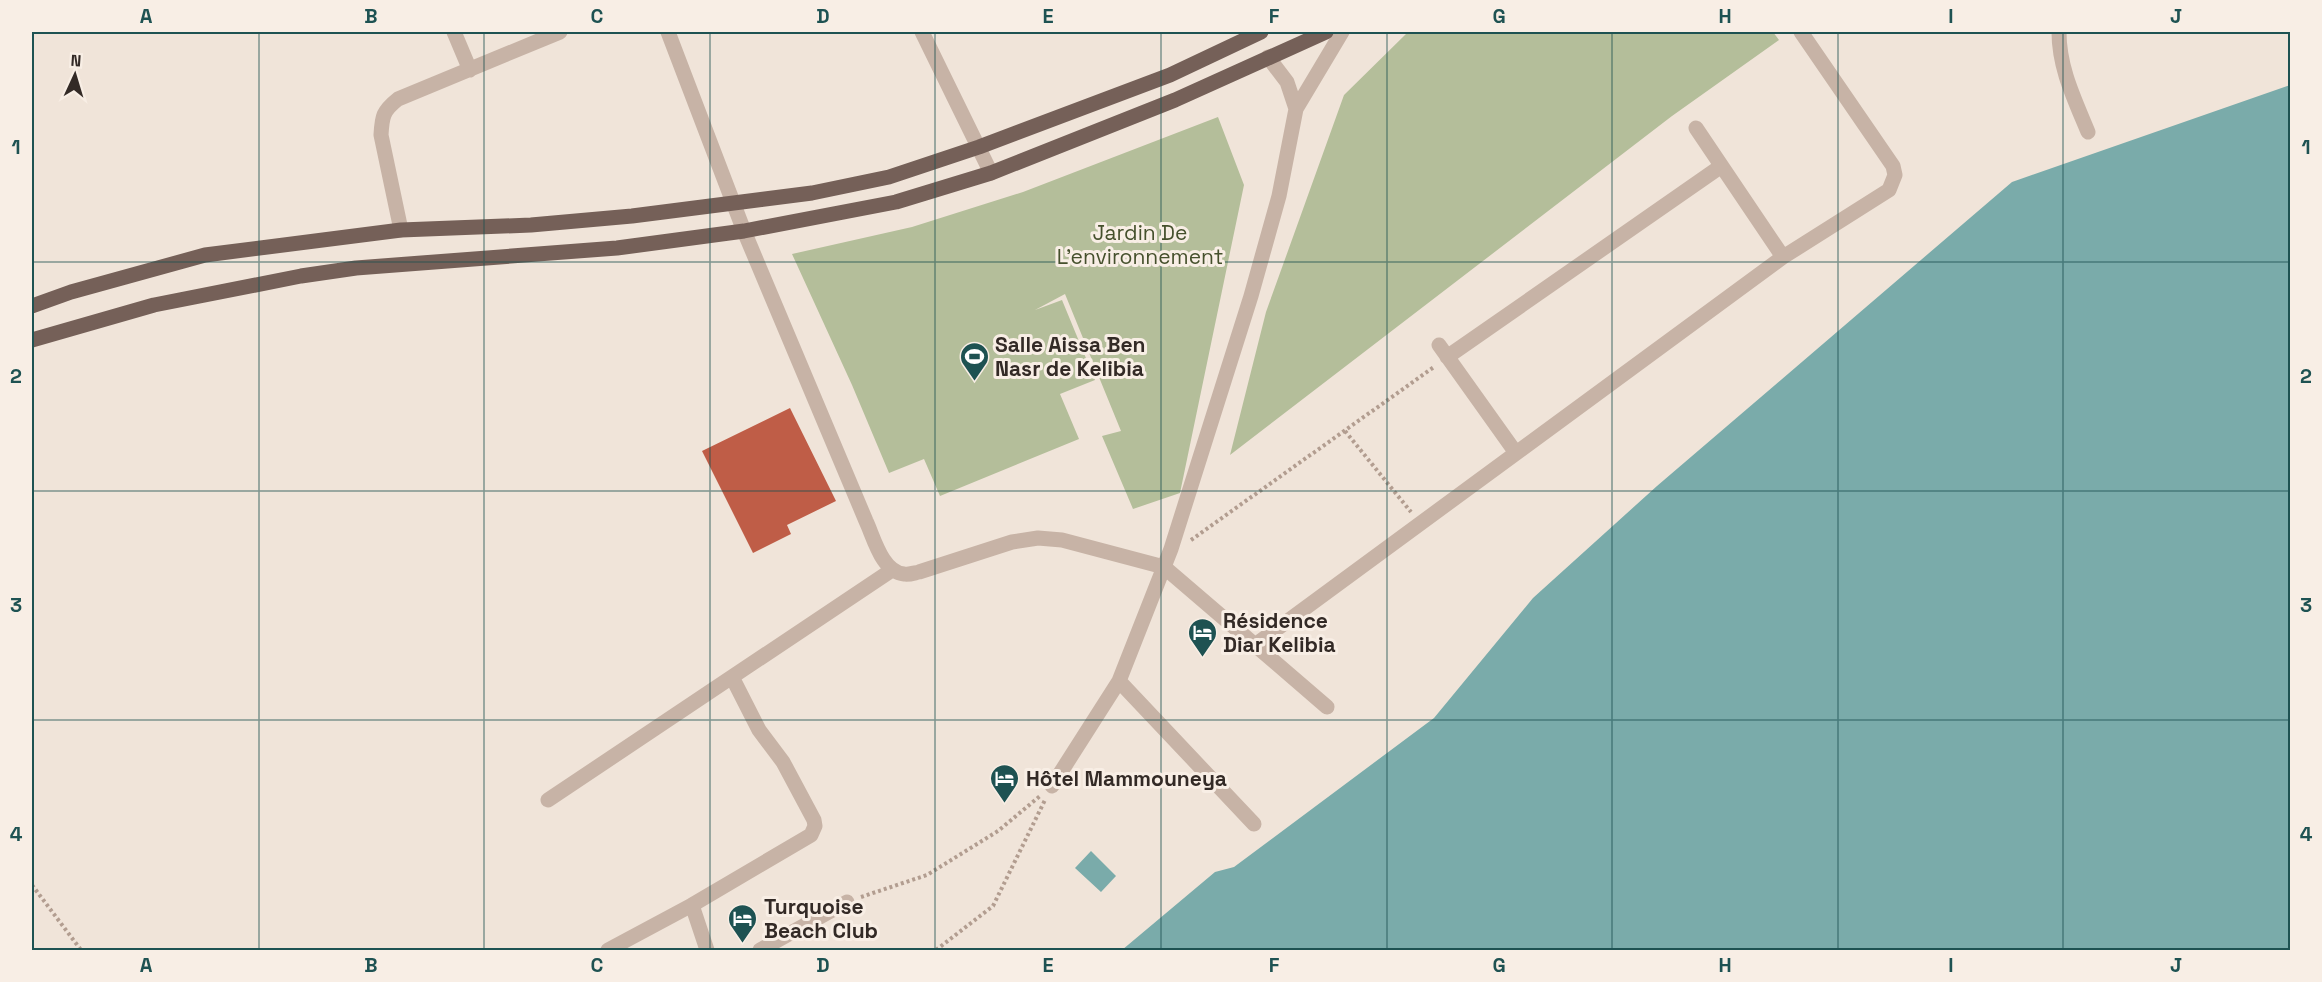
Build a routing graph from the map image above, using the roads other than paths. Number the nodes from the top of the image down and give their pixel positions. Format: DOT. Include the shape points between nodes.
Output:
graph roads {
  1 [pos="454,32"];
  2 [pos="560,32"];
  3 [pos="668,32"];
  4 [pos="922,32"];
  5 [pos="1261,32"];
  6 [pos="1326,32"];
  7 [pos="1342,32"];
  8 [pos="1801,32"];
  9 [pos="2059,32"];
  10 [pos="1268,57"];
  11 [pos="470,70"];
  12 [pos="1296,109"];
  13 [pos="1696,129"];
  14 [pos="2088,132"];
  15 [pos="979,147"];
  16 [pos="1720,167"];
  17 [pos="991,173"];
  18 [pos="734,203"];
  19 [pos="400,230"];
  20 [pos="744,231"];
  21 [pos="1783,257"];
  22 [pos="32,306"];
  23 [pos="32,340"];
  24 [pos="1516,453"];
  25 [pos="1164,567"];
  26 [pos="892,570"];
  27 [pos="1255,645"];
  28 [pos="732,677"];
  29 [pos="1119,681"];
  30 [pos="1327,707"];
  31 [pos="1052,786"];
  32 [pos="548,800"];
  33 [pos="1254,824"];
  34 [pos="847,902"];
  35 [pos="692,905"];
  36 [pos="608,951"];
  37 [pos="708,951"];
  38 [pos="760,951"];
  1 -- 11 [label="street"];
  2 -- 11 [label="street"];
  3 -- 18 [label="street"];
  4 -- 15 [label="street"];
  5 -- 15 [label="main road" via="1170,75"];
  6 -- 10 [label="main road"];
  7 -- 12 [label="street"];
  8 -- 21 [label="street" via="1877,141 1895,175 1889,190"];
  9 -- 14 [label="street" via="2063,71"];
  10 -- 12 [label="street" via="1287,82"];
  10 -- 17 [label="main road" via="1174,100"];
  11 -- 19 [label="street" via="398,99 386,109 381,135"];
  12 -- 25 [label="street" via="1279,196 1251,296"];
  13 -- 16 [label="street"];
  15 -- 17 [label="street"];
  15 -- 18 [label="main road" via="889,177 812,193"];
  16 -- 21 [label="street"];
  16 -- 24 [label="street" via="1443,351"];
  17 -- 20 [label="main road" via="896,202"];
  18 -- 19 [label="main road" via="531,225"];
  18 -- 20 [label="street"];
  19 -- 22 [label="main road" via="204,255 71,291"];
  20 -- 23 [label="main road" via="617,248 356,268 301,276 154,305"];
  20 -- 26 [label="street" via="866,521"];
  21 -- 24 [label="street"];
  24 -- 27 [label="street"];
  25 -- 26 [label="street" via="1062,540 1038,538 1012,542 919,572 904,574"];
  25 -- 27 [label="street"];
  25 -- 29 [label="street"];
  26 -- 28 [label="street"];
  27 -- 30 [label="street"];
  28 -- 32 [label="street"];
  28 -- 35 [label="street" via="759,730 783,762 815,826 812,835"];
  29 -- 31 [label="street"];
  29 -- 33 [label="street"];
  34 -- 38 [label="street"];
  35 -- 36 [label="street"];
  35 -- 37 [label="street"];
}
